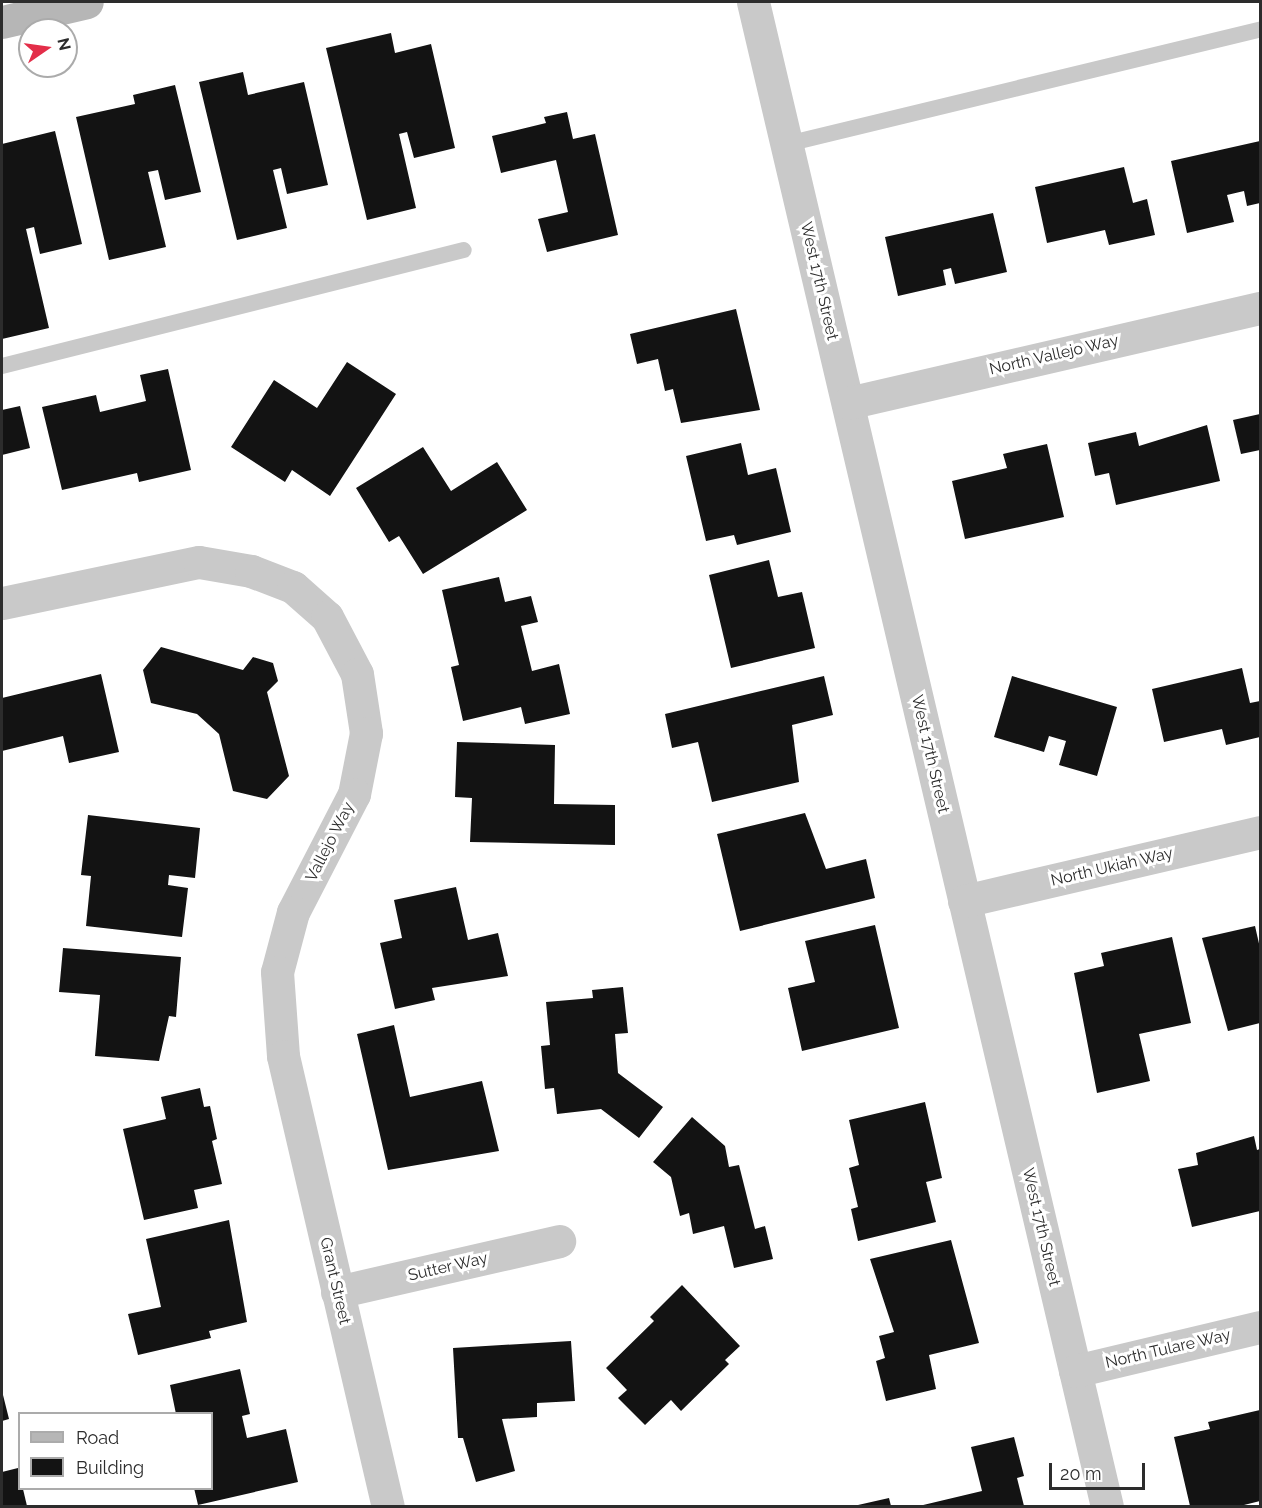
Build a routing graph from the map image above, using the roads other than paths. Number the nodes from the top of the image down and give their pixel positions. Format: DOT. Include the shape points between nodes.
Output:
graph roads {
  1 [pos="87,2"];
  2 [pos="753,2"];
  3 [pos="2,22"];
  4 [pos="1260,30"];
  5 [pos="786,144"];
  6 [pos="464,250"];
  7 [pos="1260,308"];
  8 [pos="2,366"];
  9 [pos="848,403"];
  10 [pos="2,603"];
  11 [pos="1260,832"];
  12 [pos="963,901"];
  13 [pos="283,1056"];
  14 [pos="559,1241"];
  15 [pos="337,1292"];
  16 [pos="1260,1327"];
  17 [pos="1075,1371"];
  18 [pos="388,1506"];
  19 [pos="1107,1506"];
  1 -- 3 [label="main road"];
  2 -- 5 [label="street, West 17th Street"];
  4 -- 5 [label="lane"];
  5 -- 9 [label="street, West 17th Street"];
  6 -- 8 [label="lane"];
  7 -- 9 [label="street, North Vallejo Way"];
  9 -- 12 [label="street, West 17th Street"];
  10 -- 13 [label="street, Vallejo Way" via="199,562 252,571 293,587 327,617 357,674 366,734 354,794 293,912 277,972"];
  11 -- 12 [label="street, North Ukiah Way"];
  12 -- 17 [label="street, West 17th Street"];
  13 -- 15 [label="street, Grant Street"];
  14 -- 15 [label="street, Sutter Way"];
  15 -- 18 [label="street, Grant Street"];
  16 -- 17 [label="street, North Tulare Way"];
  17 -- 19 [label="street, West 17th Street"];
}
